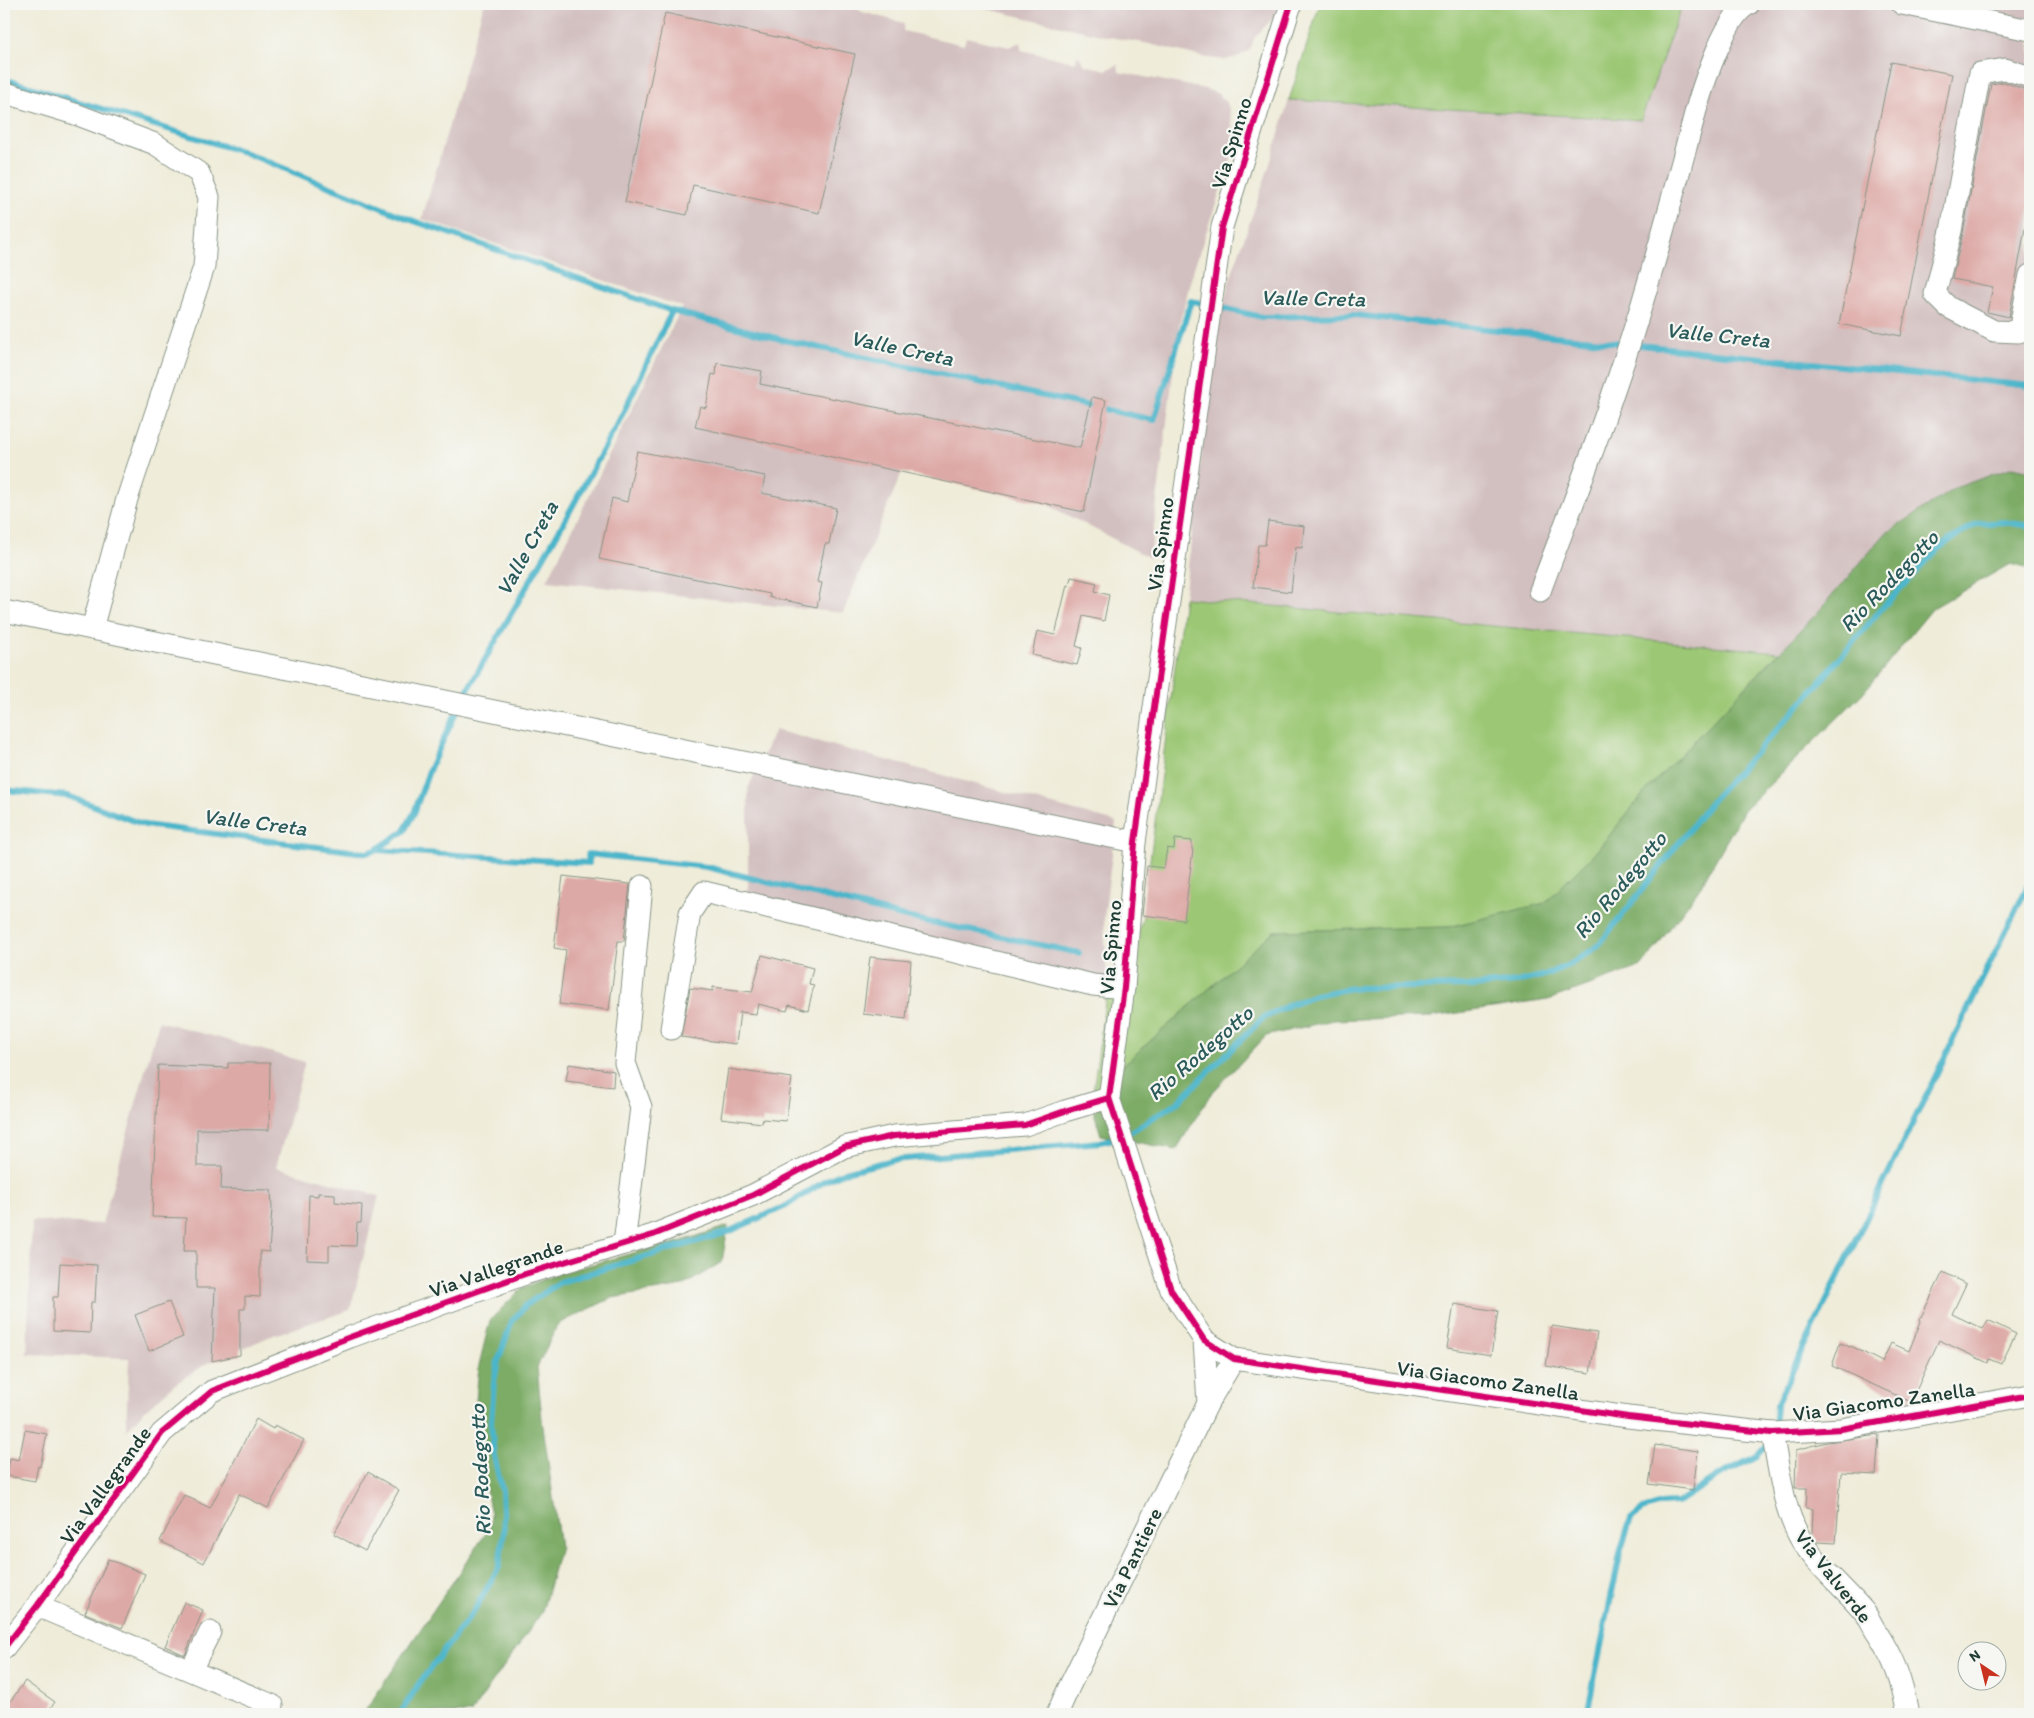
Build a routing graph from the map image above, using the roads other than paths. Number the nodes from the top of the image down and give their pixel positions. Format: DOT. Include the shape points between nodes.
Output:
graph roads {
  1 [pos="1291,4"];
  2 [pos="1902,4"];
  3 [pos="1738,5"];
  4 [pos="2030,30"];
  5 [pos="2030,77"];
  6 [pos="6,93"];
  7 [pos="2030,275"];
  8 [pos="1540,591"];
  9 [pos="4,611"];
  10 [pos="92,629"];
  11 [pos="1135,842"];
  12 [pos="642,886"];
  13 [pos="1124,988"];
  14 [pos="671,1029"];
  15 [pos="1109,1098"];
  16 [pos="624,1244"];
  17 [pos="1204,1340"];
  18 [pos="1234,1359"];
  19 [pos="2030,1396"];
  20 [pos="1208,1403"];
  21 [pos="1772,1433"];
  22 [pos="37,1606"];
  23 [pos="210,1632"];
  24 [pos="4,1648"];
  25 [pos="191,1670"];
  26 [pos="272,1704"];
  27 [pos="1057,1714"];
  28 [pos="1908,1714"];
  1 -- 11 [label="street, Via Spinno" via="1222,227"];
  2 -- 4 [label="street"];
  3 -- 8 [label="street" via="1699,101 1613,396"];
  5 -- 7 [label="street" via="2005,69 1980,73 1951,231 1935,294 1948,307 1994,331 2019,332"];
  6 -- 10 [label="street" via="78,115 155,144 199,173 209,196 204,268 127,500"];
  9 -- 10 [label="street"];
  10 -- 11 [label="street"];
  11 -- 13 [label="street, Via Spinno"];
  12 -- 16 [label="street" via="625,1063 641,1107"];
  13 -- 14 [label="street" via="1093,985 704,892 690,914"];
  13 -- 15 [label="street, Via Spinno"];
  15 -- 16 [label="street, Via Vallegrande" via="1025,1125 894,1136 844,1147 753,1195"];
  15 -- 17 [label="street, Via Giacomo Zanella" via="1172,1290"];
  16 -- 22 [label="street, Via Vallegrande" via="524,1274 212,1391 162,1433"];
  17 -- 18 [label="street, Via Giacomo Zanella"];
  17 -- 20 [label="street"];
  18 -- 20 [label="street, Via Pantiere"];
  18 -- 21 [label="street, Via Giacomo Zanella" via="1628,1417"];
  19 -- 21 [label="street, Via Giacomo Zanella" via="1841,1429"];
  20 -- 27 [label="street, Via Pantiere"];
  21 -- 28 [label="street, Via Valverde" via="1788,1511 1799,1537 1863,1610 1883,1642 1903,1687"];
  22 -- 24 [label="street, Via Vallegrande"];
  22 -- 25 [label="street"];
  23 -- 25 [label="street"];
  25 -- 26 [label="street"];
}
